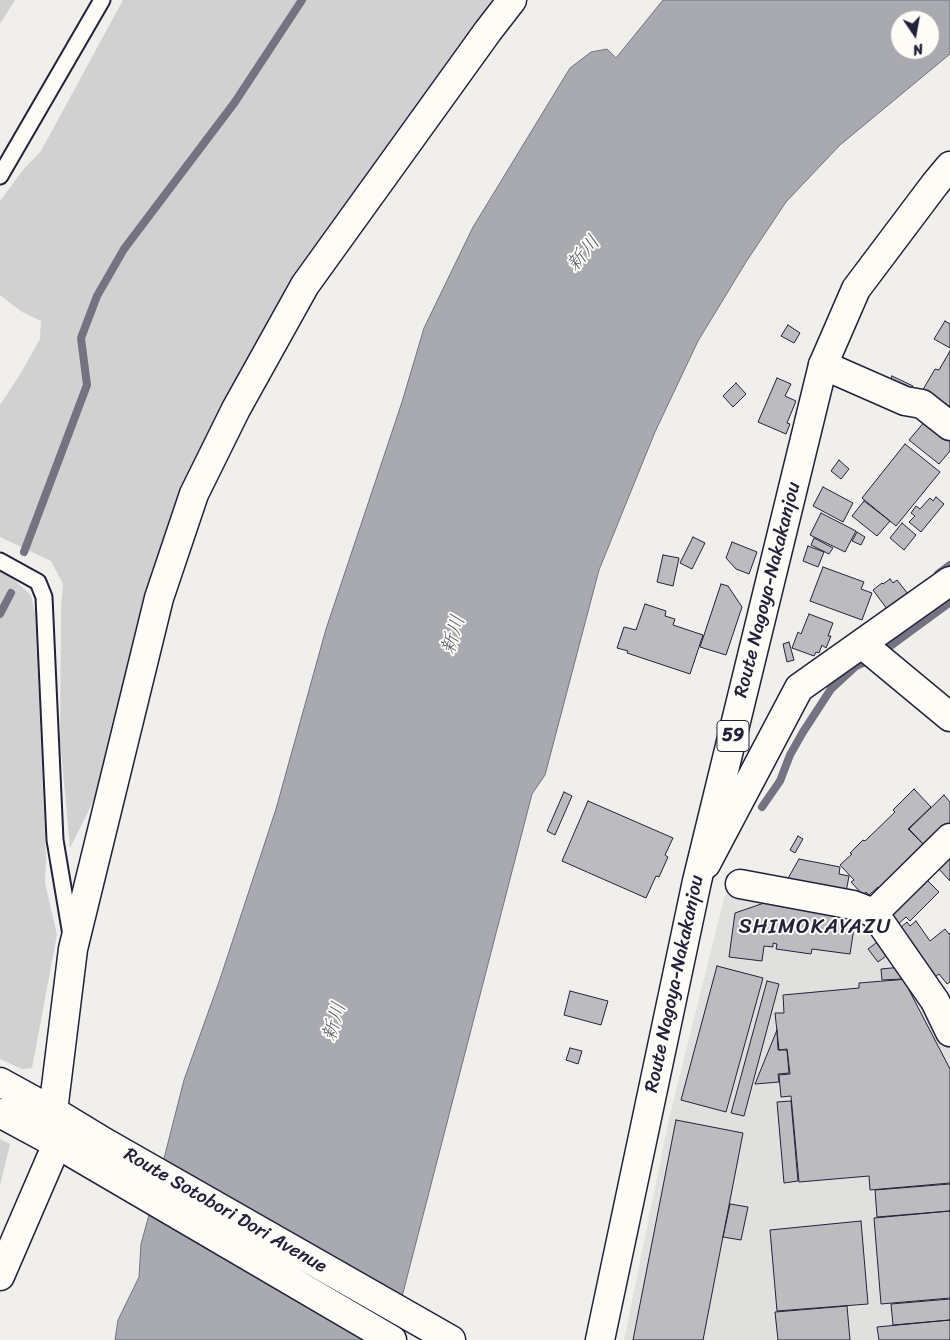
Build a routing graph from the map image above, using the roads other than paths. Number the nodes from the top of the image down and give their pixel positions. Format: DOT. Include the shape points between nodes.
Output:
graph roads {
  1 [pos="102,0"];
  2 [pos="512,0"];
  3 [pos="950,166"];
  4 [pos="0,176"];
  5 [pos="824,365"];
  6 [pos="950,426"];
  7 [pos="0,561"];
  8 [pos="950,581"];
  9 [pos="862,644"];
  10 [pos="950,717"];
  11 [pos="950,838"];
  12 [pos="697,881"];
  13 [pos="740,884"];
  14 [pos="874,913"];
  15 [pos="73,949"];
  16 [pos="950,1032"];
  17 [pos="5,1085"];
  18 [pos="53,1111"];
  19 [pos="1,1114"];
  20 [pos="57,1144"];
  21 [pos="101,1155"];
  22 [pos="0,1276"];
  23 [pos="392,1340"];
  24 [pos="451,1340"];
  25 [pos="600,1340"];
  1 -- 4 [label="lane"];
  2 -- 15 [label="street" via="305,284 236,409 194,494 159,598"];
  3 -- 5 [label="street, Route Nagoya-Nakakanjou / 59" via="856,289"];
  5 -- 6 [label="street" via="905,401 922,404"];
  5 -- 12 [label="street, Route Nagoya-Nakakanjou / 59"];
  7 -- 15 [label="lane" via="38,582 44,597 55,840"];
  8 -- 9 [label="street"];
  9 -- 10 [label="street"];
  9 -- 12 [label="street" via="799,688"];
  11 -- 14 [label="street"];
  12 -- 25 [label="street, Route Nagoya-Nakakanjou / 59"];
  13 -- 14 [label="street" via="853,904"];
  14 -- 16 [label="street" via="935,1001"];
  15 -- 18 [label="street"];
  17 -- 18 [label="street, Route Sotobori Dori Avenue"];
  18 -- 20 [label="street"];
  18 -- 21 [label="street, Route Sotobori Dori Avenue"];
  19 -- 20 [label="street, Route Sotobori Dori Avenue"];
  20 -- 21 [label="street, Route Sotobori Dori Avenue"];
  20 -- 22 [label="street"];
  21 -- 23 [label="street, Route Sotobori Dori Avenue"];
  21 -- 24 [label="street, Route Sotobori Dori Avenue"];
}
